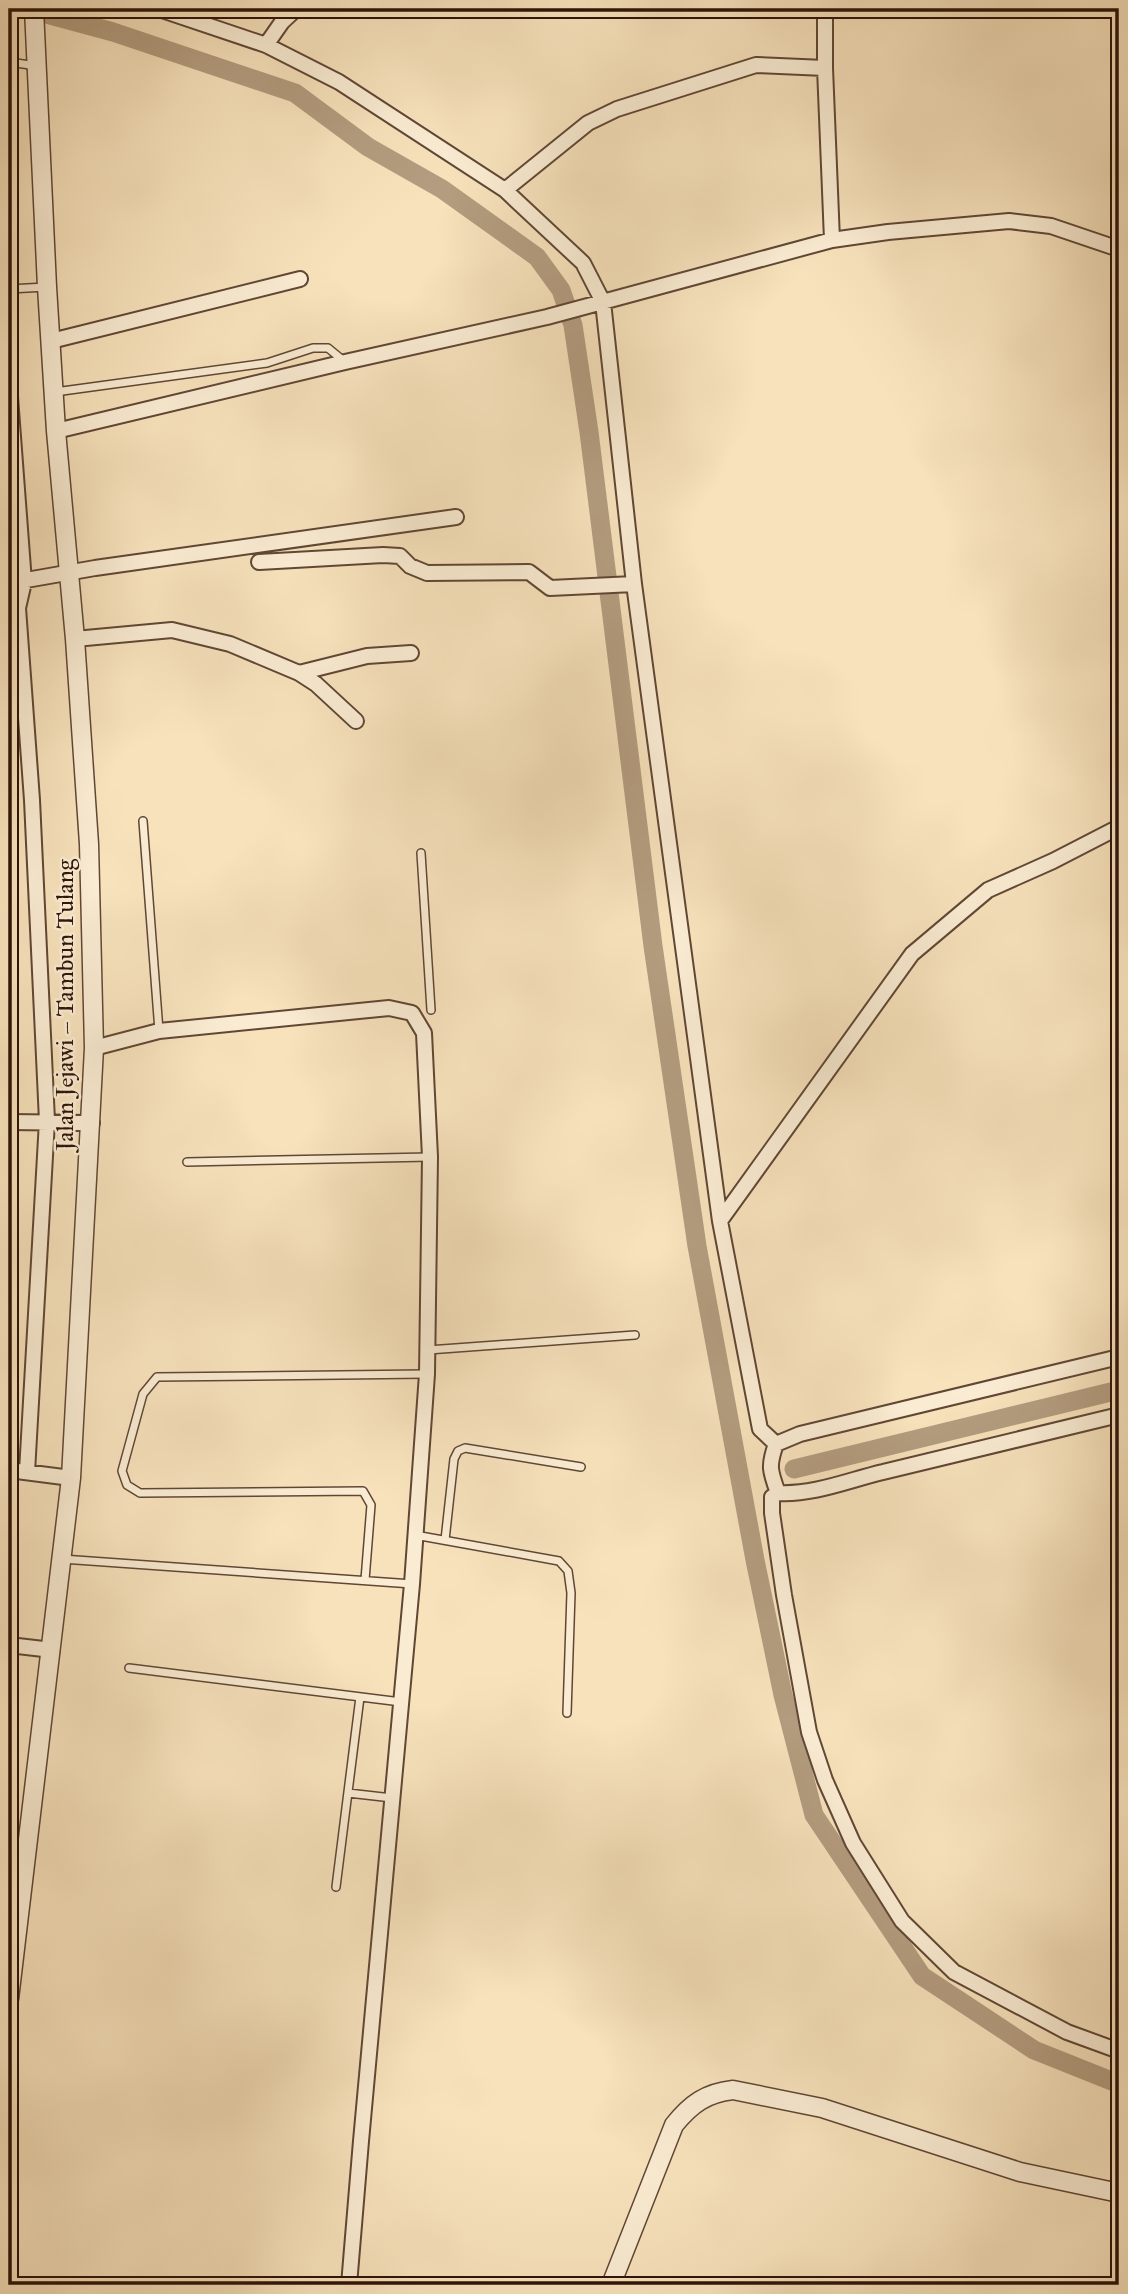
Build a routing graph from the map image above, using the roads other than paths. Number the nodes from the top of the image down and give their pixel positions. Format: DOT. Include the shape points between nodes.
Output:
graph roads {
  1 [pos="159,9"];
  2 [pos="296,9"];
  3 [pos="825,9"];
  4 [pos="35,16"];
  5 [pos="266,46"];
  6 [pos="9,62"];
  7 [pos="38,66"];
  8 [pos="825,68"];
  9 [pos="505,190"];
  10 [pos="832,240"];
  11 [pos="1119,249"];
  12 [pos="300,279"];
  13 [pos="47,287"];
  14 [pos="9,289"];
  15 [pos="603,302"];
  16 [pos="51,341"];
  17 [pos="345,362"];
  18 [pos="9,384"];
  19 [pos="54,392"];
  20 [pos="56,431"];
  21 [pos="456,517"];
  22 [pos="259,562"];
  23 [pos="69,572"];
  24 [pos="16,583"];
  25 [pos="628,585"];
  26 [pos="75,639"];
  27 [pos="411,653"];
  28 [pos="299,673"];
  29 [pos="356,721"];
  30 [pos="144,821"];
  31 [pos="1119,827"];
  32 [pos="421,853"];
  33 [pos="430,1010"];
  34 [pos="159,1031"];
  35 [pos="94,1048"];
  36 [pos="47,1121"];
  37 [pos="9,1122"];
  38 [pos="92,1123"];
  39 [pos="430,1157"];
  40 [pos="187,1162"];
  41 [pos="720,1221"];
  42 [pos="635,1335"];
  43 [pos="427,1350"];
  44 [pos="1119,1357"];
  45 [pos="427,1374"];
  46 [pos="1119,1415"];
  47 [pos="776,1444"];
  48 [pos="581,1467"];
  49 [pos="9,1470"];
  50 [pos="27,1472"];
  51 [pos="71,1478"];
  52 [pos="778,1493"];
  53 [pos="415,1535"];
  54 [pos="445,1539"];
  55 [pos="62,1559"];
  56 [pos="365,1580"];
  57 [pos="412,1584"];
  58 [pos="9,1645"];
  59 [pos="52,1650"];
  60 [pos="130,1668"];
  61 [pos="360,1697"];
  62 [pos="401,1702"];
  63 [pos="567,1713"];
  64 [pos="348,1793"];
  65 [pos="393,1798"];
  66 [pos="336,1887"];
  67 [pos="9,1999"];
  68 [pos="1119,2052"];
  69 [pos="1119,2193"];
  70 [pos="349,2285"];
  71 [pos="611,2285"];
  1 -- 5 [label="street"];
  2 -- 5 [label="street"];
  3 -- 8 [label="street"];
  4 -- 7 [label="street, Jalan Jejawi – Tambun Tulang"];
  5 -- 9 [label="street" via="339,82"];
  6 -- 7 [label="lane"];
  7 -- 13 [label="street, Jalan Jejawi – Tambun Tulang"];
  8 -- 9 [label="street" via="756,65 617,109 588,123"];
  8 -- 10 [label="street"];
  9 -- 15 [label="street" via="583,263"];
  10 -- 11 [label="street" via="1009,221 1051,226"];
  10 -- 15 [label="street"];
  12 -- 16 [label="street"];
  13 -- 14 [label="lane"];
  13 -- 16 [label="street, Jalan Jejawi – Tambun Tulang"];
  15 -- 17 [label="street"];
  15 -- 25 [label="street"];
  16 -- 19 [label="street, Jalan Jejawi – Tambun Tulang"];
  17 -- 19 [label="lane" via="328,348 313,348 267,363"];
  17 -- 20 [label="street"];
  18 -- 24 [label="street"];
  19 -- 20 [label="street, Jalan Jejawi – Tambun Tulang"];
  20 -- 23 [label="street, Jalan Jejawi – Tambun Tulang"];
  21 -- 23 [label="street"];
  22 -- 25 [label="street" via="400,556 427,573 528,572 550,588"];
  23 -- 24 [label="street"];
  23 -- 26 [label="street, Jalan Jejawi – Tambun Tulang"];
  24 -- 36 [label="street" via="33,813"];
  25 -- 41 [label="street"];
  26 -- 28 [label="street" via="172,630 230,644"];
  26 -- 35 [label="street, Jalan Jejawi – Tambun Tulang" via="89,845"];
  27 -- 28 [label="street" via="367,656"];
  28 -- 29 [label="street"];
  30 -- 34 [label="lane"];
  31 -- 41 [label="street" via="988,890 912,954"];
  32 -- 33 [label="lane"];
  34 -- 35 [label="street"];
  34 -- 39 [label="street" via="389,1008 412,1013 424,1033"];
  35 -- 38 [label="street, Jalan Jejawi – Tambun Tulang"];
  36 -- 37 [label="street"];
  36 -- 38 [label="street"];
  36 -- 50 [label="street"];
  38 -- 51 [label="street, Jalan Jejawi – Tambun Tulang"];
  39 -- 40 [label="lane"];
  39 -- 43 [label="street"];
  41 -- 47 [label="street" via="760,1429"];
  42 -- 43 [label="lane"];
  43 -- 45 [label="street"];
  44 -- 47 [label="street" via="800,1434"];
  45 -- 53 [label="street"];
  45 -- 56 [label="lane" via="157,1377 143,1394 122,1471 127,1485 140,1493 363,1491 371,1506"];
  46 -- 52 [label="street" via="807,1492"];
  47 -- 52 [label="street" via="770,1461"];
  48 -- 54 [label="lane" via="466,1448 458,1451"];
  49 -- 50 [label="street"];
  50 -- 51 [label="street"];
  51 -- 55 [label="street, Jalan Jejawi – Tambun Tulang"];
  52 -- 68 [label="street" via="772,1497 772,1513 809,1732 853,1843 902,1921 954,1972 1067,2032"];
  53 -- 54 [label="lane"];
  53 -- 57 [label="street"];
  54 -- 63 [label="lane" via="559,1561 568,1571"];
  55 -- 56 [label="lane"];
  55 -- 59 [label="street, Jalan Jejawi – Tambun Tulang"];
  56 -- 57 [label="lane"];
  57 -- 62 [label="street"];
  58 -- 59 [label="street"];
  59 -- 67 [label="street, Jalan Jejawi – Tambun Tulang"];
  60 -- 61 [label="lane"];
  61 -- 62 [label="lane"];
  61 -- 64 [label="lane"];
  62 -- 65 [label="street"];
  64 -- 65 [label="lane"];
  64 -- 66 [label="lane"];
  65 -- 70 [label="street"];
  69 -- 71 [label="street" via="1020,2172 822,2108 719,2091 690,2106 674,2125"];
}
